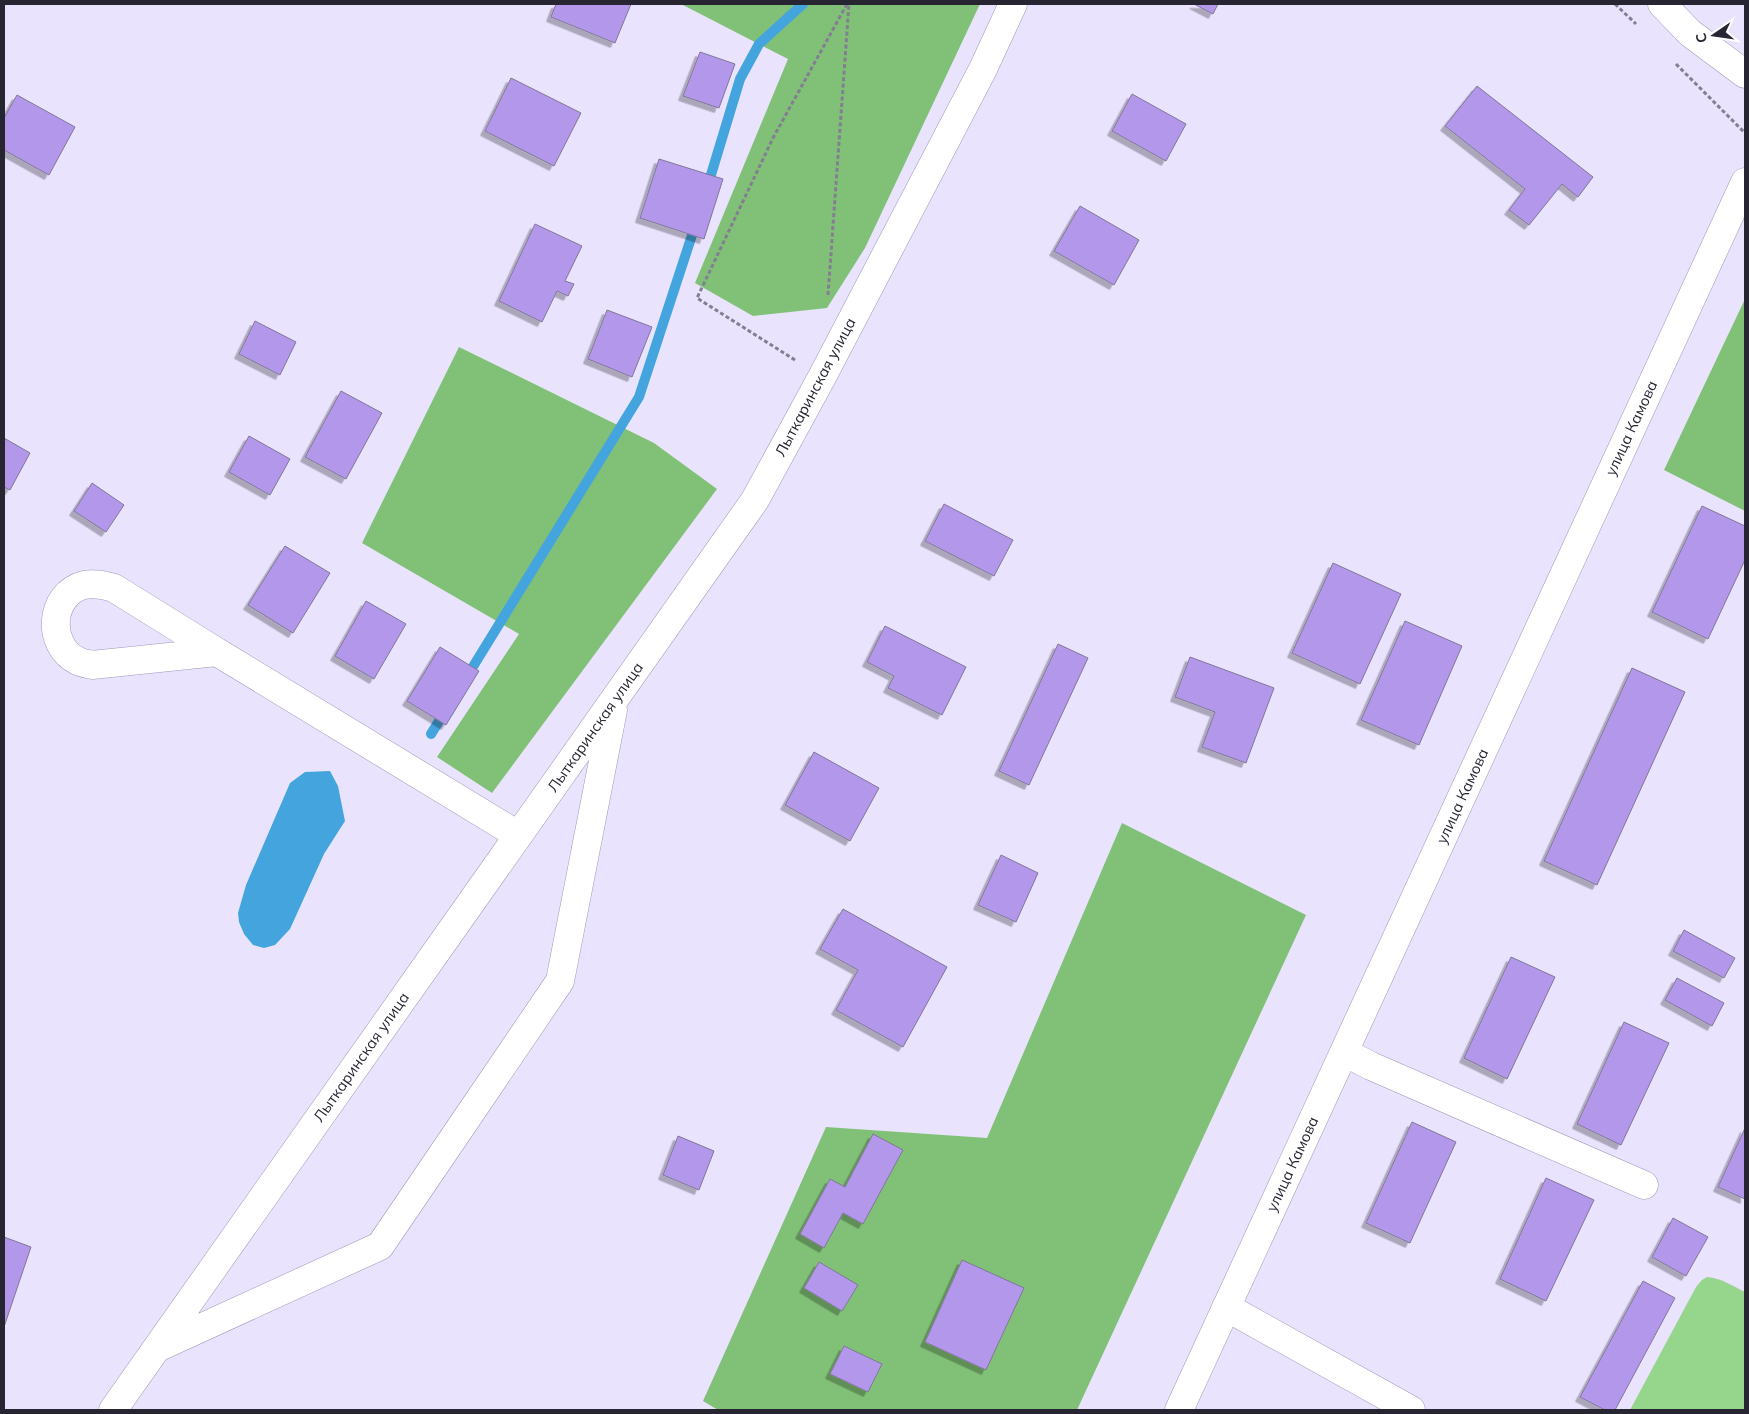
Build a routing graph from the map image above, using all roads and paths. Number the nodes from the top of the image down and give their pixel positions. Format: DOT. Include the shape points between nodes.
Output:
graph roads {
  1 [pos="848,4"];
  2 [pos="1013,4"];
  3 [pos="1615,4"];
  4 [pos="1662,4"];
  5 [pos="1642,30"];
  6 [pos="1669,57"];
  7 [pos="1745,74"];
  8 [pos="1745,133"];
  9 [pos="1745,182"];
  10 [pos="828,298"];
  11 [pos="822,377"];
  12 [pos="218,652"];
  13 [pos="614,701"];
  14 [pos="518,835"];
  15 [pos="1344,1052"];
  16 [pos="1644,1185"];
  17 [pos="1226,1307"];
  18 [pos="155,1348"];
  19 [pos="113,1410"];
  20 [pos="1179,1410"];
  21 [pos="1411,1410"];
  1 -- 10 [label="path"];
  1 -- 11 [label="path" via="773,138 697,298"];
  2 -- 11 [label="street, Лыткаринская улица" via="983,69"];
  3 -- 5 [label="path"];
  4 -- 7 [label="street" via="1690,33"];
  6 -- 8 [label="path"];
  9 -- 15 [label="street, улица Камова"];
  11 -- 13 [label="street, Лыткаринская улица" via="755,500"];
  12 -- 12 [label="street" via="92,665 77,661 64,651 57,637 55,621 59,606 69,593 83,586 99,584 114,588"];
  12 -- 14 [label="street"];
  13 -- 14 [label="street, Лыткаринская улица"];
  13 -- 18 [label="street" via="560,982 380,1246"];
  14 -- 18 [label="street, Лыткаринская улица"];
  15 -- 16 [label="street"];
  15 -- 17 [label="street, улица Камова"];
  17 -- 20 [label="street, улица Камова"];
  17 -- 21 [label="street"];
  18 -- 19 [label="street, Лыткаринская улица"];
}
